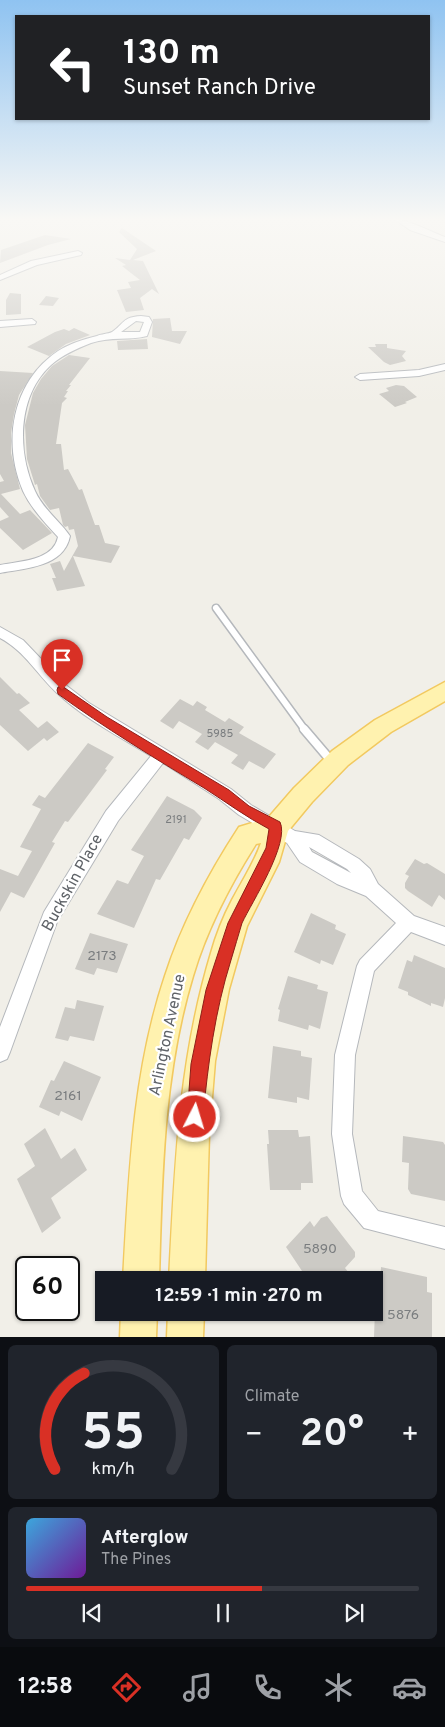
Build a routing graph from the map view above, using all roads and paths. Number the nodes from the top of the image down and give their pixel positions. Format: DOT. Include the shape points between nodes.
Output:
graph roads {
  1 [pos="32,322"];
  2 [pos="0,324"];
  3 [pos="114,334"];
  4 [pos="445,367"];
  5 [pos="360,377"];
  6 [pos="0,569"];
  7 [pos="216,608"];
  8 [pos="0,632"];
  9 [pos="445,691"];
  10 [pos="160,756"];
  11 [pos="334,764"];
  12 [pos="284,832"];
  13 [pos="408,923"];
  14 [pos="445,936"];
  15 [pos="0,1052"];
  16 [pos="445,1238"];
  17 [pos="141,1271"];
  18 [pos="187,1271"];
  19 [pos="139,1321"];
  20 [pos="186,1321"];
  21 [pos="138,1337"];
  22 [pos="185,1337"];
  1 -- 2 [label="street"];
  3 -- 6 [label="street" via="63,352 42,368 30,385 19,419 18,460 30,492 64,536 64,545 51,558"];
  4 -- 5 [label="street" via="419,373"];
  7 -- 11 [label="lane"];
  8 -- 10 [label="street" via="15,641 62,690"];
  9 -- 11 [label="main road" via="383,726"];
  10 -- 12 [label="street"];
  10 -- 15 [label="street, Buckskin Place" via="112,816 50,918"];
  11 -- 12 [label="main road" via="303,795"];
  12 -- 13 [label="street" via="306,857 372,890"];
  12 -- 17 [label="main road, Arlington Avenue" via="248,835 210,899 179,976 153,1100"];
  12 -- 18 [label="main road" via="235,923 214,990 201,1055 192,1152"];
  13 -- 14 [label="street"];
  13 -- 16 [label="street" via="366,966 345,1055 342,1134 352,1196 372,1220"];
  19 -- 21 [label="main road"];
  20 -- 22 [label="main road"];
}
